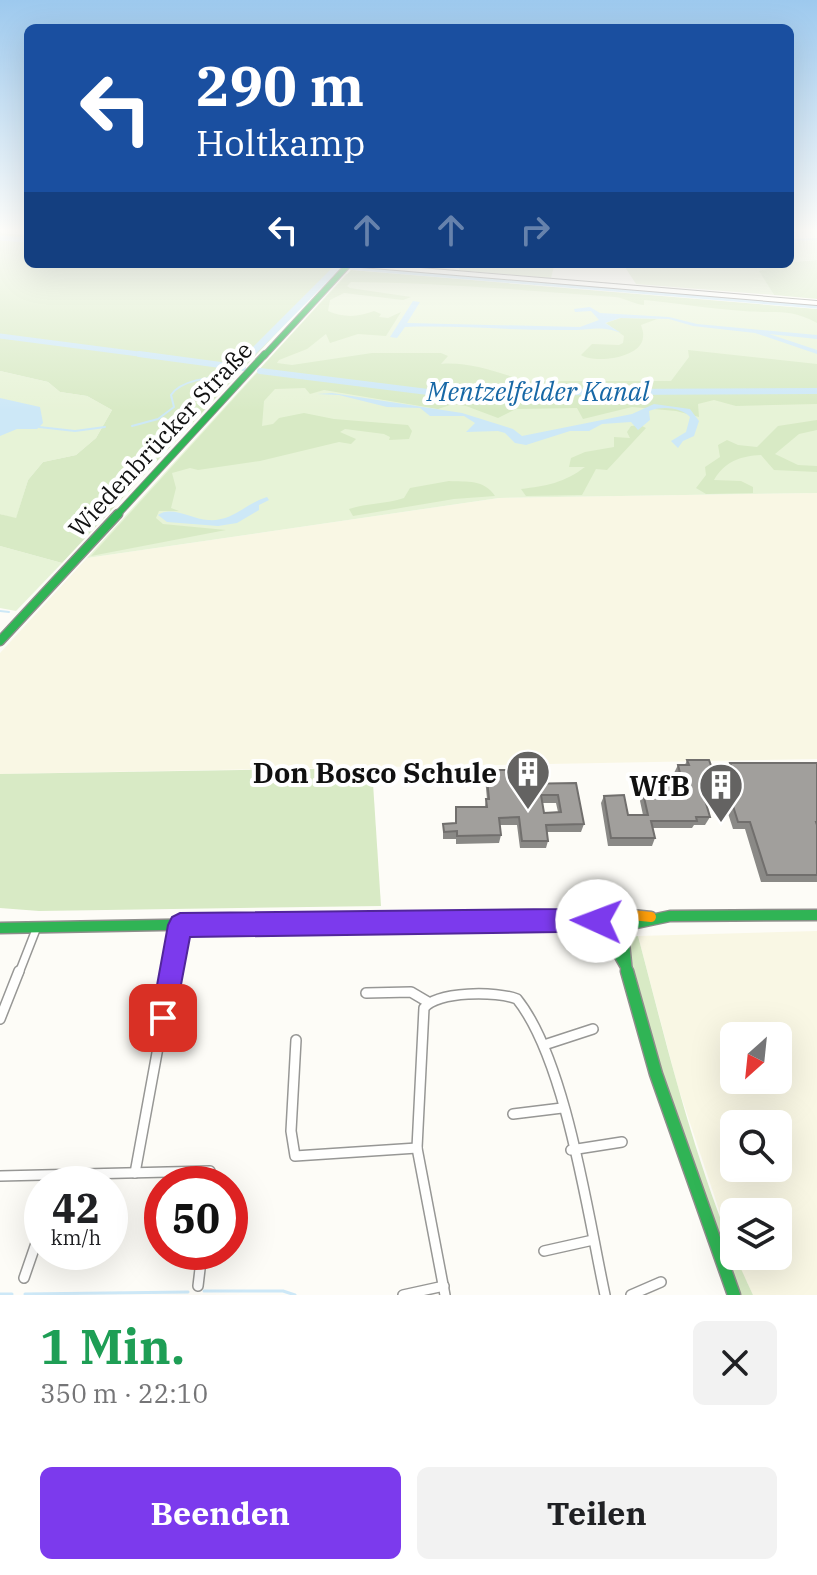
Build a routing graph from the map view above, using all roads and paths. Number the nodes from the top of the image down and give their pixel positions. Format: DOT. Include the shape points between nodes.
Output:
graph roads {
  1 [pos="325,289"];
  2 [pos="645,289"];
  3 [pos="817,303"];
  4 [pos="0,641"];
  5 [pos="622,914"];
  6 [pos="817,915"];
  7 [pos="652,918"];
  8 [pos="599,920"];
  9 [pos="180,925"];
  10 [pos="37,927"];
  11 [pos="0,928"];
  12 [pos="625,929"];
  13 [pos="608,935"];
  14 [pos="625,965"];
  15 [pos="366,993"];
  16 [pos="428,1002"];
  17 [pos="0,1019"];
  18 [pos="593,1029"];
  19 [pos="296,1040"];
  20 [pos="544,1045"];
  21 [pos="562,1108"];
  22 [pos="513,1114"];
  23 [pos="622,1142"];
  24 [pos="417,1148"];
  25 [pos="571,1150"];
  26 [pos="135,1173"];
  27 [pos="144,1173"];
  28 [pos="128,1174"];
  29 [pos="0,1176"];
  30 [pos="24,1177"];
  31 [pos="593,1240"];
  32 [pos="544,1251"];
  33 [pos="27,1270"];
  34 [pos="200,1270"];
  35 [pos="24,1278"];
  36 [pos="661,1282"];
  37 [pos="198,1286"];
  38 [pos="445,1290"];
  39 [pos="403,1295"];
  40 [pos="605,1295"];
  41 [pos="631,1295"];
  42 [pos="734,1295"];
  1 -- 4 [label="street, Wiedenbrücker Straße"];
  2 -- 3 [label="street"];
  5 -- 7 [label="street"];
  5 -- 8 [label="street" via="609,907"];
  5 -- 12 [label="street"];
  6 -- 7 [label="street"];
  7 -- 12 [label="street"];
  8 -- 9 [label="street"];
  8 -- 13 [label="street"];
  9 -- 10 [label="street"];
  9 -- 26 [label="street"];
  10 -- 11 [label="street"];
  10 -- 17 [label="street"];
  12 -- 13 [label="street"];
  12 -- 14 [label="street"];
  13 -- 14 [label="street"];
  14 -- 42 [label="street" via="656,1074"];
  15 -- 16 [label="street" via="411,992"];
  16 -- 20 [label="street" via="437,997 515,997"];
  16 -- 24 [label="street" via="422,1016"];
  18 -- 20 [label="street"];
  19 -- 24 [label="street" via="291,1131 295,1156"];
  20 -- 21 [label="street"];
  21 -- 22 [label="street"];
  21 -- 25 [label="street"];
  23 -- 25 [label="street"];
  24 -- 38 [label="street"];
  25 -- 31 [label="street"];
  26 -- 27 [label="street"];
  26 -- 28 [label="street"];
  29 -- 30 [label="street"];
  31 -- 32 [label="street"];
  31 -- 40 [label="street"];
  33 -- 35 [label="street"];
  34 -- 37 [label="street"];
  36 -- 41 [label="street"];
  38 -- 39 [label="street"];
}
